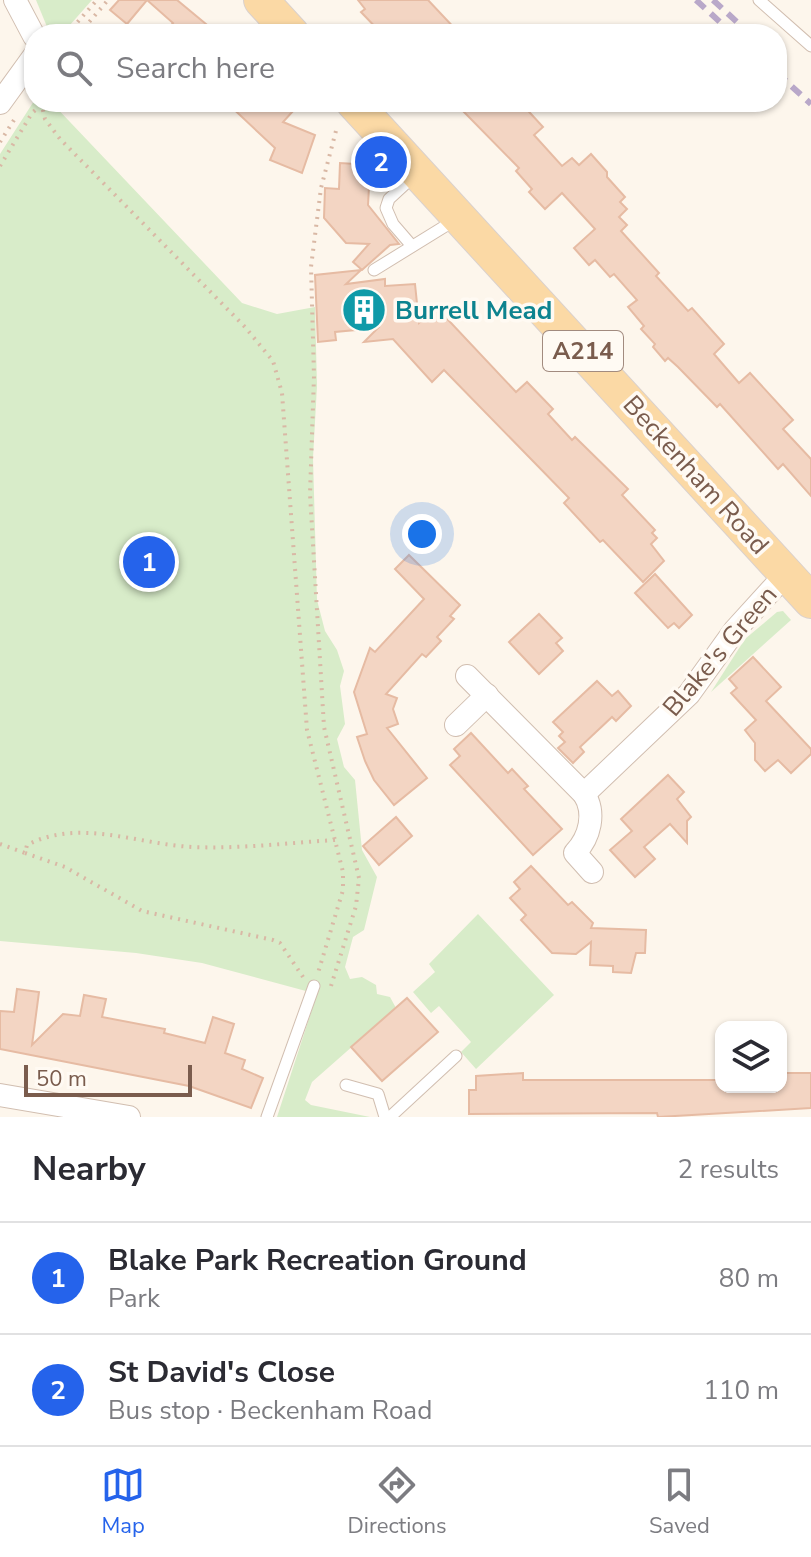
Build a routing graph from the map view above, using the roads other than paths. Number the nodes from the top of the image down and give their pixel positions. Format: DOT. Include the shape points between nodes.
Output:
graph roads {
  1 [pos="6,0"];
  2 [pos="15,0"];
  3 [pos="261,0"];
  4 [pos="759,0"];
  5 [pos="0,4"];
  6 [pos="28,24"];
  7 [pos="283,24"];
  8 [pos="786,24"];
  9 [pos="787,25"];
  10 [pos="811,46"];
  11 [pos="24,70"];
  12 [pos="0,103"];
  13 [pos="362,112"];
  14 [pos="418,172"];
  15 [pos="459,218"];
  16 [pos="412,246"];
  17 [pos="374,270"];
  18 [pos="786,574"];
  19 [pos="811,601"];
  20 [pos="467,676"];
  21 [pos="487,695"];
  22 [pos="456,725"];
  23 [pos="584,794"];
  24 [pos="592,872"];
  25 [pos="311,986"];
  26 [pos="456,1056"];
  27 [pos="346,1085"];
  28 [pos="0,1095"];
  29 [pos="129,1117"];
  30 [pos="267,1117"];
  31 [pos="387,1117"];
  1 -- 5 [label="street"];
  2 -- 6 [label="street"];
  3 -- 7 [label="main road"];
  4 -- 8 [label="lane"];
  9 -- 10 [label="lane"];
  11 -- 12 [label="street"];
  13 -- 14 [label="main road, Beckenham Road / A214"];
  14 -- 15 [label="main road, Beckenham Road / A214"];
  14 -- 16 [label="lane" via="386,208"];
  15 -- 16 [label="lane"];
  15 -- 18 [label="main road, Beckenham Road / A214"];
  16 -- 17 [label="lane"];
  18 -- 19 [label="main road, Beckenham Road / A214"];
  18 -- 23 [label="street, Blake's Green" via="728,638 689,694"];
  20 -- 21 [label="street"];
  21 -- 22 [label="street"];
  21 -- 23 [label="street"];
  23 -- 24 [label="street" via="591,811 588,834 575,853"];
  25 -- 30 [label="lane"];
  26 -- 31 [label="lane"];
  27 -- 31 [label="lane" via="378,1094"];
  28 -- 29 [label="street"];
}
